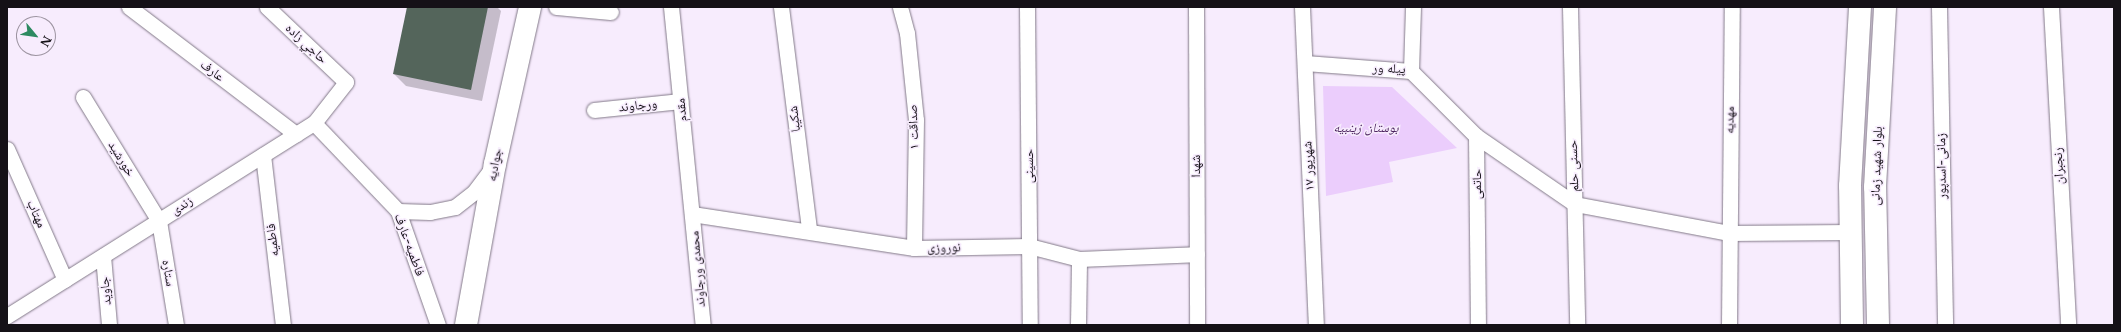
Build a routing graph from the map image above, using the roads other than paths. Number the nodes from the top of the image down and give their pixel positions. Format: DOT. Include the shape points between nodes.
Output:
graph roads {
  1 [pos="128,7"];
  2 [pos="266,7"];
  3 [pos="530,7"];
  4 [pos="556,7"];
  5 [pos="671,7"];
  6 [pos="782,7"];
  7 [pos="900,7"];
  8 [pos="1027,7"];
  9 [pos="1196,7"];
  10 [pos="1302,7"];
  11 [pos="1413,7"];
  12 [pos="1570,7"];
  13 [pos="1732,7"];
  14 [pos="1860,7"];
  15 [pos="1885,7"];
  16 [pos="1939,7"];
  17 [pos="2051,7"];
  18 [pos="610,12"];
  19 [pos="1305,63"];
  20 [pos="1411,71"];
  21 [pos="346,82"];
  22 [pos="83,97"];
  23 [pos="681,101"];
  24 [pos="594,110"];
  25 [pos="314,123"];
  26 [pos="296,134"];
  27 [pos="1476,136"];
  28 [pos="7,149"];
  29 [pos="264,155"];
  30 [pos="495,164"];
  31 [pos="1575,204"];
  32 [pos="398,210"];
  33 [pos="692,214"];
  34 [pos="159,221"];
  35 [pos="809,230"];
  36 [pos="1728,232"];
  37 [pos="1850,232"];
  38 [pos="1029,246"];
  39 [pos="914,248"];
  40 [pos="1196,254"];
  41 [pos="103,256"];
  42 [pos="1079,259"];
  43 [pos="65,280"];
  44 [pos="7,316"];
  45 [pos="109,325"];
  46 [pos="176,325"];
  47 [pos="283,325"];
  48 [pos="438,325"];
  49 [pos="466,325"];
  50 [pos="703,325"];
  51 [pos="1030,325"];
  52 [pos="1078,325"];
  53 [pos="1197,325"];
  54 [pos="1316,325"];
  55 [pos="1478,325"];
  56 [pos="1577,325"];
  57 [pos="1729,325"];
  58 [pos="1852,325"];
  59 [pos="1878,325"];
  60 [pos="1946,325"];
  61 [pos="2068,325"];
  1 -- 26 [label="street, عارف"];
  2 -- 21 [label="street, حاجي زاده"];
  3 -- 30 [label="main road, جوادیه"];
  4 -- 18 [label="street"];
  5 -- 23 [label="street, مقدم"];
  6 -- 35 [label="street, شکیبا"];
  7 -- 39 [label="street, صداقت ۱" via="907,33 916,120"];
  8 -- 38 [label="street, حسینی"];
  9 -- 40 [label="street, شهدا"];
  10 -- 19 [label="street, ۱۷ شهریور"];
  11 -- 20 [label="street, پیله ور"];
  12 -- 31 [label="street, حسنی حلم"];
  13 -- 36 [label="street, مهدیه"];
  14 -- 37 [label="main road, بلوار شهید زمانی" via="1850,186"];
  15 -- 59 [label="main road, بلوار شهید زمانی" via="1875,187"];
  16 -- 60 [label="street, زمانی-اسدپور"];
  17 -- 61 [label="street, رنجبران"];
  19 -- 20 [label="street, پیله ور"];
  19 -- 54 [label="street, ۱۷ شهریور"];
  20 -- 27 [label="street"];
  21 -- 25 [label="street, زندی"];
  22 -- 34 [label="street, خورشید"];
  23 -- 24 [label="street, ورجاوند"];
  23 -- 33 [label="street, مقدم"];
  25 -- 26 [label="street, زندی"];
  25 -- 32 [label="street, فاطمیه-عارف"];
  26 -- 29 [label="street, زندی"];
  27 -- 31 [label="street"];
  27 -- 55 [label="street, حاتمی"];
  28 -- 43 [label="street, مهتاب"];
  29 -- 34 [label="street, زندی"];
  29 -- 47 [label="street, فاطمیه"];
  30 -- 32 [label="street" via="474,192 455,207 430,212"];
  30 -- 49 [label="main road, جوادیه"];
  31 -- 36 [label="street"];
  31 -- 56 [label="street, حسنی حلم"];
  32 -- 48 [label="street, فاطمیه-عارف"];
  33 -- 35 [label="street, نوروزی"];
  33 -- 50 [label="street, محمدی ورجاوند"];
  34 -- 41 [label="street, زندی"];
  34 -- 46 [label="street, ستاره"];
  35 -- 39 [label="street, نوروزی"];
  36 -- 37 [label="street"];
  36 -- 57 [label="street, مهدیه"];
  37 -- 58 [label="main road, بلوار شهید زمانی"];
  38 -- 39 [label="street, نوروزی"];
  38 -- 42 [label="street, نوروزی"];
  38 -- 51 [label="street, حسینی"];
  40 -- 42 [label="street, نوروزی"];
  40 -- 53 [label="street, شهدا"];
  41 -- 43 [label="street, زندی"];
  41 -- 45 [label="street, جاوید"];
  42 -- 52 [label="street"];
  43 -- 44 [label="street, زندی"];
}
